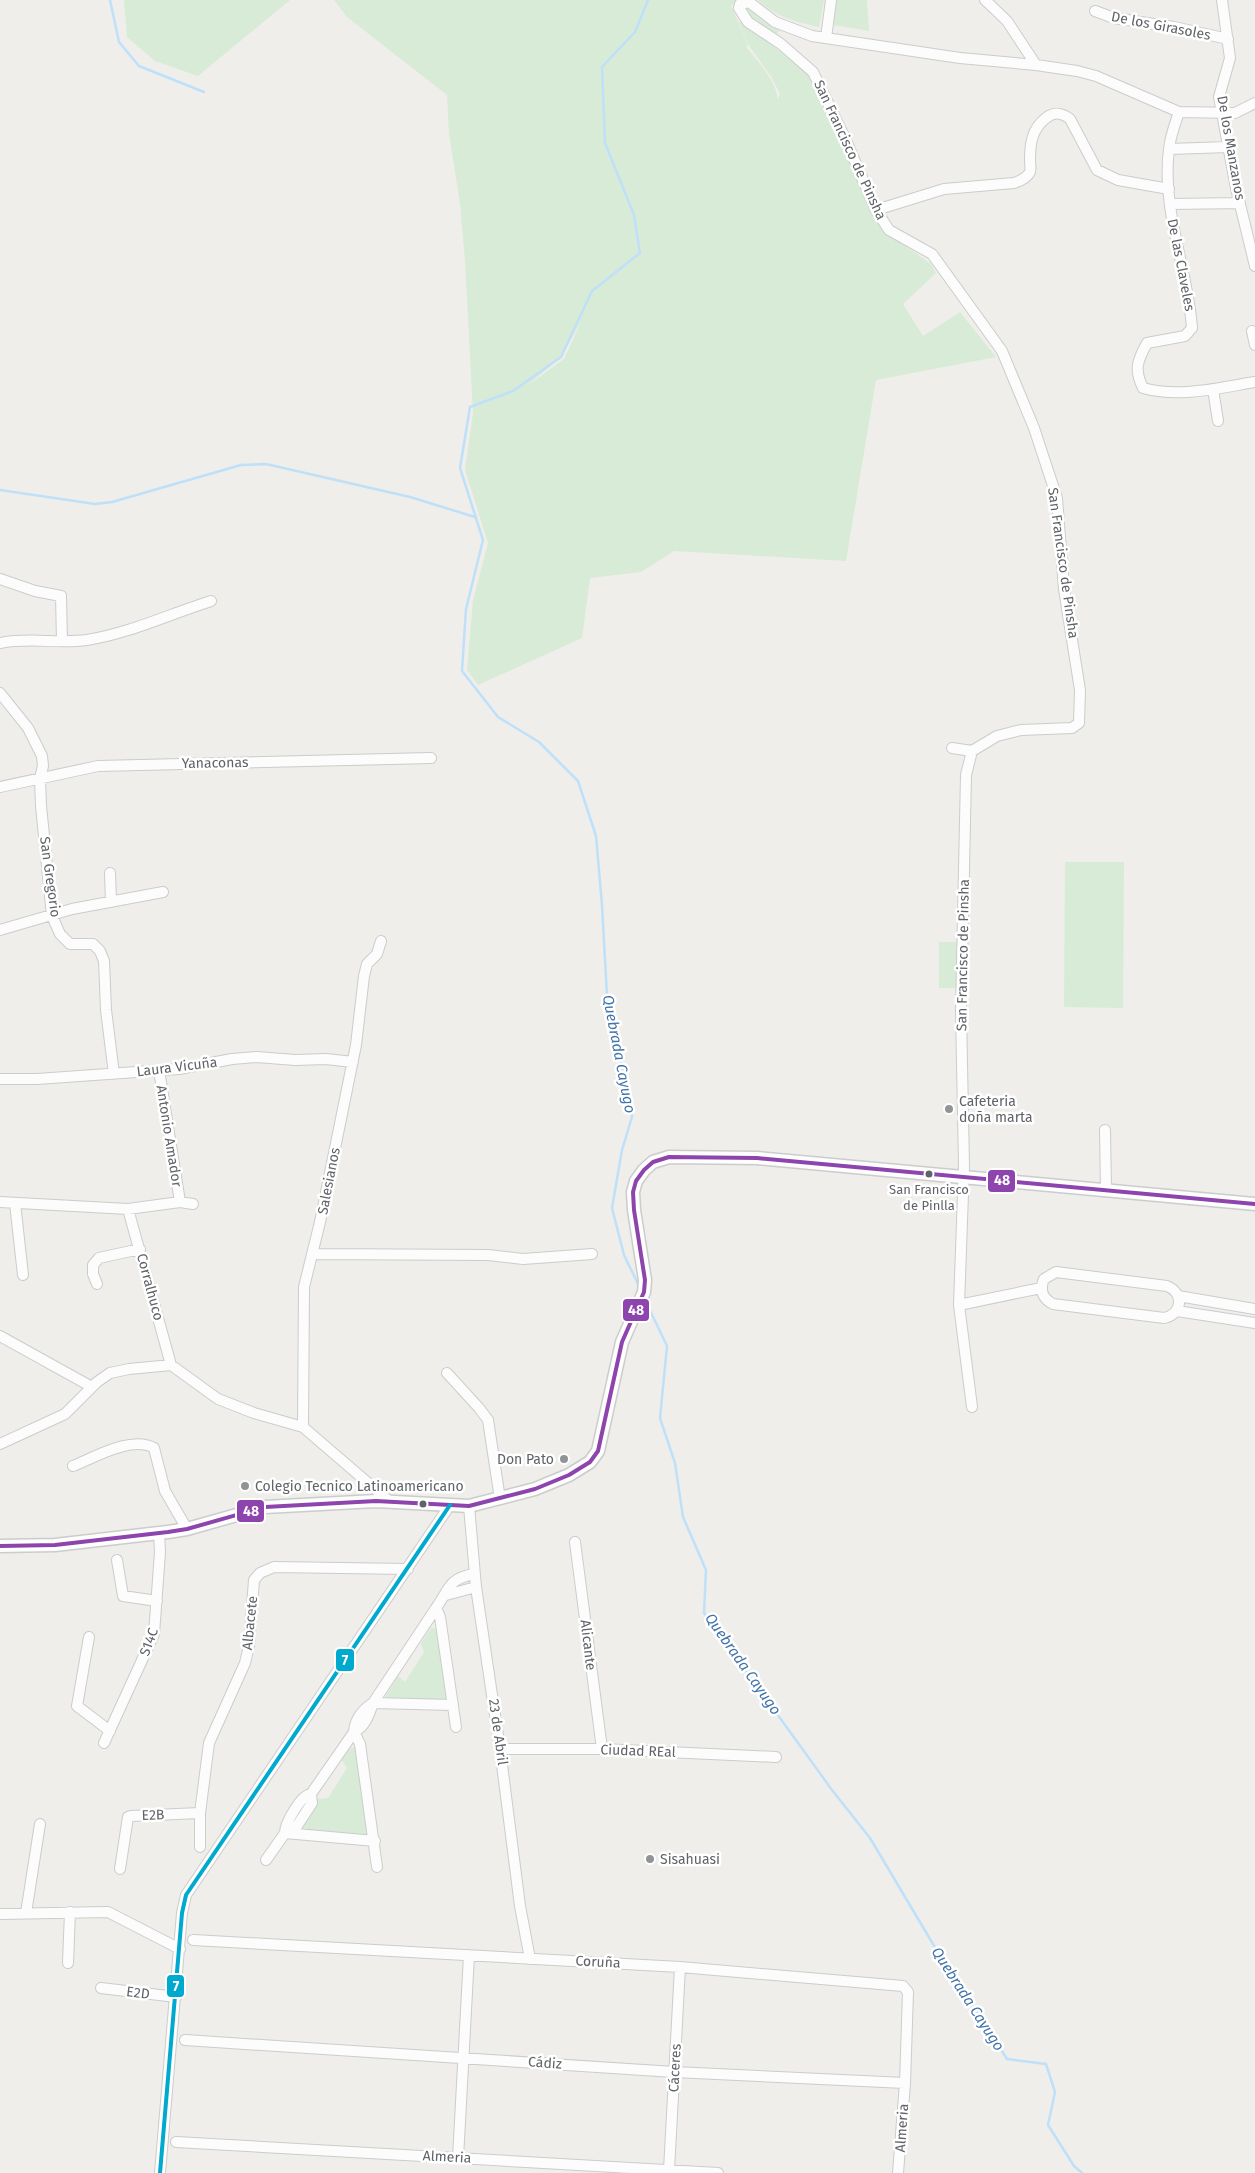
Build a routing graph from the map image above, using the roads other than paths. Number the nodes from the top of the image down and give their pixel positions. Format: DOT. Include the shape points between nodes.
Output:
graph roads {
  1 [pos="831,0"];
  2 [pos="985,0"];
  3 [pos="1222,0"];
  4 [pos="1095,11"];
  5 [pos="826,38"];
  6 [pos="1228,39"];
  7 [pos="1036,64"];
  8 [pos="1255,103"];
  9 [pos="1179,112"];
  10 [pos="1222,112"];
  11 [pos="1229,147"];
  12 [pos="1169,149"];
  13 [pos="1169,189"];
  14 [pos="1240,203"];
  15 [pos="1170,204"];
  16 [pos="876,210"];
  17 [pos="1253,254"];
  18 [pos="1255,266"];
  19 [pos="1252,331"];
  20 [pos="1255,345"];
  21 [pos="1255,382"];
  22 [pos="1213,389"];
  23 [pos="1218,421"];
  24 [pos="0,579"];
  25 [pos="211,601"];
  26 [pos="62,642"];
  27 [pos="0,644"];
  28 [pos="0,692"];
  29 [pos="952,748"];
  30 [pos="972,750"];
  31 [pos="431,758"];
  32 [pos="40,778"];
  33 [pos="0,787"];
  34 [pos="110,873"];
  35 [pos="163,892"];
  36 [pos="111,902"];
  37 [pos="52,916"];
  38 [pos="0,930"];
  39 [pos="381,941"];
  40 [pos="353,1062"];
  41 [pos="159,1070"];
  42 [pos="114,1074"];
  43 [pos="0,1079"];
  44 [pos="1104,1130"];
  45 [pos="963,1176"];
  46 [pos="1106,1189"];
  47 [pos="0,1202"];
  48 [pos="15,1202"];
  49 [pos="180,1202"];
  50 [pos="193,1204"];
  51 [pos="1255,1204"];
  52 [pos="128,1209"];
  53 [pos="140,1249"];
  54 [pos="312,1254"];
  55 [pos="592,1254"];
  56 [pos="23,1275"];
  57 [pos="97,1284"];
  58 [pos="1041,1288"];
  59 [pos="1178,1296"];
  60 [pos="959,1305"];
  61 [pos="1255,1309"];
  62 [pos="1177,1311"];
  63 [pos="1255,1323"];
  64 [pos="0,1336"];
  65 [pos="171,1365"];
  66 [pos="447,1373"];
  67 [pos="92,1387"];
  68 [pos="972,1407"];
  69 [pos="303,1427"];
  70 [pos="0,1444"];
  71 [pos="73,1466"];
  72 [pos="500,1499"];
  73 [pos="389,1501"];
  74 [pos="450,1505"];
  75 [pos="469,1506"];
  76 [pos="186,1529"];
  77 [pos="159,1533"];
  78 [pos="575,1542"];
  79 [pos="0,1546"];
  80 [pos="117,1560"];
  81 [pos="408,1569"];
  82 [pos="474,1574"];
  83 [pos="476,1587"];
  84 [pos="446,1595"];
  85 [pos="157,1601"];
  86 [pos="436,1608"];
  87 [pos="90,1637"];
  88 [pos="373,1703"];
  89 [pos="453,1705"];
  90 [pos="456,1727"];
  91 [pos="110,1731"];
  92 [pos="354,1732"];
  93 [pos="104,1743"];
  94 [pos="500,1749"];
  95 [pos="602,1749"];
  96 [pos="776,1757"];
  97 [pos="200,1813"];
  98 [pos="40,1824"];
  99 [pos="285,1833"];
  100 [pos="375,1841"];
  101 [pos="200,1847"];
  102 [pos="266,1860"];
  103 [pos="377,1866"];
  104 [pos="120,1869"];
  105 [pos="70,1912"];
  106 [pos="26,1913"];
  107 [pos="0,1914"];
  108 [pos="193,1940"];
  109 [pos="180,1949"];
  110 [pos="469,1955"];
  111 [pos="530,1959"];
  112 [pos="68,1963"];
  113 [pos="680,1967"];
  114 [pos="101,1988"];
  115 [pos="176,1997"];
  116 [pos="186,2040"];
  117 [pos="465,2057"];
  118 [pos="674,2072"];
  119 [pos="905,2083"];
  120 [pos="176,2142"];
  121 [pos="458,2158"];
  122 [pos="669,2170"];
  123 [pos="160,2173"];
  124 [pos="718,2173"];
  125 [pos="898,2173"];
  1 -- 5 [label="street"];
  2 -- 7 [label="street" via="1006,21"];
  3 -- 6 [label="street, De los Manzanos"];
  4 -- 6 [label="street, De los Girasoles" via="1114,18"];
  5 -- 7 [label="street" via="960,58"];
  5 -- 16 [label="street, San Francisco de Pinsha" via="775,22 749,2 740,4 740,12 748,22 782,44 813,72"];
  6 -- 10 [label="street, De los Manzanos" via="1230,58 1219,97"];
  7 -- 9 [label="street" via="1096,76"];
  8 -- 10 [label="street" via="1235,113"];
  9 -- 10 [label="street"];
  9 -- 12 [label="street, De las Claveles"];
  10 -- 11 [label="street, De los Manzanos"];
  11 -- 12 [label="street"];
  11 -- 14 [label="street, De los Manzanos"];
  12 -- 13 [label="street, De las Claveles"];
  13 -- 15 [label="street, De las Claveles"];
  13 -- 16 [label="street" via="1118,180 1097,170 1070,119 1057,113 1040,122 1032,134 1030,171 1022,180 944,189"];
  14 -- 15 [label="street"];
  14 -- 17 [label="street, De los Manzanos"];
  15 -- 22 [label="street, De las Claveles" via="1192,328 1185,336 1147,343 1136,374 1143,388 1161,393"];
  16 -- 30 [label="street, San Francisco de Pinsha" via="889,230 932,254 1002,351 1034,428 1057,498 1064,590 1080,690 1079,723 1072,728 1021,730 997,736"];
  17 -- 18 [label="street, De los Manzanos"];
  19 -- 20 [label="street"];
  21 -- 22 [label="street, De las Claveles"];
  22 -- 23 [label="street"];
  24 -- 26 [label="street" via="61,596"];
  25 -- 26 [label="street" via="120,632 89,640"];
  26 -- 27 [label="street" via="16,640"];
  28 -- 32 [label="street, San Gregorio" via="36,740 43,766"];
  29 -- 30 [label="street"];
  30 -- 45 [label="street, San Francisco de Pinsha" via="966,775 961,1010"];
  31 -- 32 [label="street, Yanaconas" via="98,766"];
  32 -- 33 [label="street, Yanaconas"];
  32 -- 37 [label="street, San Gregorio"];
  34 -- 36 [label="street"];
  35 -- 36 [label="street"];
  36 -- 37 [label="street"];
  37 -- 38 [label="street"];
  37 -- 42 [label="street, San Gregorio" via="64,940 70,944 93,944 104,961"];
  39 -- 40 [label="street, Salesianos" via="377,954 367,964 364,976"];
  40 -- 41 [label="street, Laura Vicuña" via="257,1057"];
  40 -- 54 [label="street, Salesianos"];
  41 -- 42 [label="street, Laura Vicuña"];
  41 -- 49 [label="street, Antonio Amador"];
  42 -- 43 [label="street, Laura Vicuña"];
  44 -- 46 [label="street"];
  45 -- 46 [label="street"];
  45 -- 60 [label="street, San Francisco de Pinsha"];
  45 -- 72 [label="street" via="757,1158 669,1157 653,1162 636,1181 633,1192 645,1280 643,1297 622,1342 598,1450 590,1462 569,1475 535,1490"];
  46 -- 51 [label="street"];
  47 -- 48 [label="street"];
  48 -- 52 [label="street"];
  48 -- 56 [label="street"];
  49 -- 50 [label="street"];
  49 -- 52 [label="street"];
  52 -- 53 [label="street, Corralhuco"];
  53 -- 57 [label="street" via="99,1258 93,1265"];
  53 -- 65 [label="street, Corralhuco"];
  54 -- 55 [label="street" via="488,1255 523,1259"];
  54 -- 69 [label="street, Salesianos" via="304,1287"];
  58 -- 59 [label="street" via="1047,1276 1061,1272 1167,1286"];
  58 -- 60 [label="street"];
  58 -- 62 [label="street" via="1045,1298 1053,1304 1164,1318"];
  59 -- 61 [label="street"];
  59 -- 62 [label="street"];
  60 -- 68 [label="street, San Francisco de Pinsha"];
  62 -- 63 [label="street"];
  64 -- 67 [label="street"];
  65 -- 67 [label="street" via="110,1373"];
  65 -- 69 [label="street" via="218,1399"];
  66 -- 72 [label="street" via="488,1420"];
  67 -- 70 [label="street" via="65,1414"];
  69 -- 73 [label="street"];
  71 -- 76 [label="street" via="122,1445 154,1448 165,1490"];
  72 -- 75 [label="street"];
  73 -- 74 [label="street"];
  73 -- 76 [label="street" via="265,1507"];
  74 -- 75 [label="street"];
  74 -- 81 [label="street"];
  75 -- 82 [label="street, 23 de Abril"];
  76 -- 77 [label="street"];
  77 -- 79 [label="street" via="55,1545"];
  77 -- 85 [label="street, S14C"];
  78 -- 95 [label="street, Alicante"];
  80 -- 85 [label="street" via="123,1596"];
  81 -- 97 [label="street, Albacete" via="274,1567 260,1573 254,1580 249,1646 245,1663 209,1743"];
  81 -- 109 [label="street" via="191,1886 184,1903"];
  82 -- 83 [label="street, 23 de Abril"];
  82 -- 84 [label="street" via="454,1581"];
  83 -- 84 [label="street"];
  83 -- 94 [label="street, 23 de Abril"];
  84 -- 86 [label="street"];
  85 -- 91 [label="street, S14C" via="154,1634"];
  86 -- 88 [label="street"];
  86 -- 89 [label="street"];
  87 -- 91 [label="street" via="76,1706"];
  88 -- 89 [label="street"];
  88 -- 92 [label="street" via="361,1729"];
  89 -- 90 [label="street"];
  91 -- 93 [label="street, S14C"];
  92 -- 99 [label="street" via="311,1794 312,1803 295,1829"];
  92 -- 100 [label="street" via="360,1744"];
  94 -- 95 [label="street, Ciudad REal"];
  94 -- 111 [label="street, 23 de Abril"];
  95 -- 96 [label="street, Ciudad REal"];
  97 -- 101 [label="street, Albacete"];
  97 -- 104 [label="street, E2B" via="128,1817"];
  98 -- 106 [label="street"];
  99 -- 100 [label="street"];
  99 -- 102 [label="street"];
  100 -- 103 [label="street"];
  105 -- 106 [label="street"];
  105 -- 109 [label="street" via="108,1912"];
  105 -- 112 [label="street"];
  106 -- 107 [label="street"];
  108 -- 110 [label="street, Coruña"];
  109 -- 115 [label="street"];
  110 -- 111 [label="street, Coruña"];
  110 -- 117 [label="street"];
  111 -- 113 [label="street, Coruña"];
  113 -- 118 [label="street, Cáceres"];
  113 -- 119 [label="street, Coruña" via="903,1986 908,1992"];
  114 -- 115 [label="street, E2D"];
  115 -- 123 [label="street"];
  116 -- 117 [label="street, Cádiz"];
  117 -- 118 [label="street, Cádiz"];
  117 -- 121 [label="street"];
  118 -- 119 [label="street, Cádiz"];
  118 -- 122 [label="street, Cáceres"];
  119 -- 125 [label="street, Almeria"];
  120 -- 121 [label="street, Almeria"];
  121 -- 122 [label="street, Almeria"];
  122 -- 124 [label="street, Almeria"];
}
